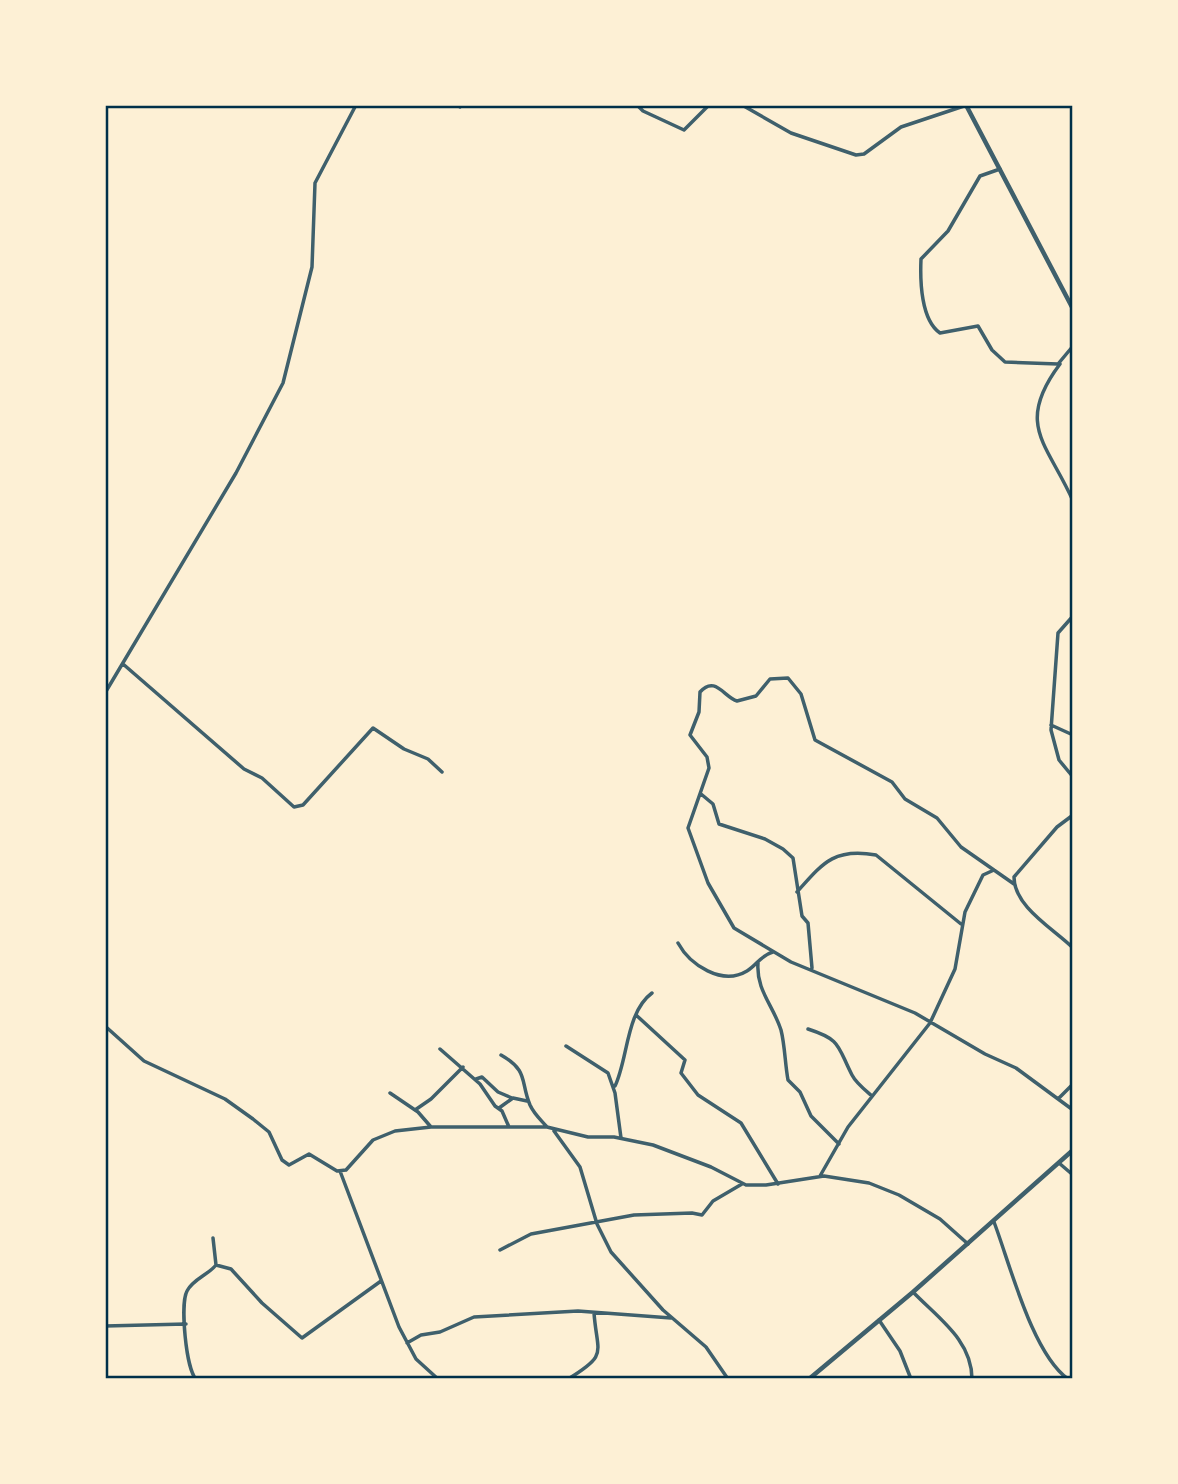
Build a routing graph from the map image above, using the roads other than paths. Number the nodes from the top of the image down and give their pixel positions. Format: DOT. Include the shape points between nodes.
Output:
graph roads {
  1 [pos="356,105"];
  2 [pos="637,105"];
  3 [pos="709,105"];
  4 [pos="742,105"];
  5 [pos="966,105"];
  6 [pos="1001,168"];
  7 [pos="1073,309"];
  8 [pos="1073,346"];
  9 [pos="1062,361"];
  10 [pos="1073,501"];
  11 [pos="1073,617"];
  12 [pos="123,664"];
  13 [pos="105,693"];
  14 [pos="1051,725"];
  15 [pos="1073,735"];
  16 [pos="442,772"];
  17 [pos="1073,777"];
  18 [pos="701,794"];
  19 [pos="1073,815"];
  20 [pos="996,869"];
  21 [pos="1014,884"];
  22 [pos="797,892"];
  23 [pos="961,925"];
  24 [pos="678,943"];
  25 [pos="1073,948"];
  26 [pos="773,952"];
  27 [pos="758,963"];
  28 [pos="812,968"];
  29 [pos="652,993"];
  30 [pos="636,1014"];
  31 [pos="930,1023"];
  32 [pos="105,1026"];
  33 [pos="808,1029"];
  34 [pos="566,1045"];
  35 [pos="440,1049"];
  36 [pos="501,1055"];
  37 [pos="463,1067"];
  38 [pos="476,1079"];
  39 [pos="1073,1084"];
  40 [pos="614,1088"];
  41 [pos="390,1093"];
  42 [pos="872,1096"];
  43 [pos="512,1098"];
  44 [pos="1058,1100"];
  45 [pos="528,1101"];
  46 [pos="499,1108"];
  47 [pos="415,1110"];
  48 [pos="1073,1111"];
  49 [pos="430,1127"];
  50 [pos="509,1127"];
  51 [pos="550,1128"];
  52 [pos="621,1138"];
  53 [pos="839,1144"];
  54 [pos="1073,1150"];
  55 [pos="1059,1163"];
  56 [pos="340,1171"];
  57 [pos="1073,1175"];
  58 [pos="820,1176"];
  59 [pos="742,1184"];
  60 [pos="778,1184"];
  61 [pos="994,1222"];
  62 [pos="597,1224"];
  63 [pos="214,1238"];
  64 [pos="968,1244"];
  65 [pos="500,1250"];
  66 [pos="216,1265"];
  67 [pos="382,1281"];
  68 [pos="913,1292"];
  69 [pos="594,1312"];
  70 [pos="671,1318"];
  71 [pos="879,1320"];
  72 [pos="186,1324"];
  73 [pos="105,1326"];
  74 [pos="407,1343"];
  75 [pos="195,1379"];
  76 [pos="438,1379"];
  77 [pos="568,1379"];
  78 [pos="728,1379"];
  79 [pos="809,1379"];
  80 [pos="911,1379"];
  81 [pos="972,1379"];
  82 [pos="1068,1379"];
  1 -- 12 [label="street" via="314,183 312,267 283,383 236,473"];
  2 -- 3 [label="street" via="678,130 690,126"];
  4 -- 5 [label="street" via="791,133 856,155 909,123"];
  5 -- 6 [label="street"];
  6 -- 7 [label="street"];
  6 -- 9 [label="street" via="980,176 948,231 925,253 920,269 927,311 940,333 978,326 992,350 1010,364"];
  8 -- 9 [label="street"];
  9 -- 10 [label="street" via="1044,388 1037,423 1043,445"];
  11 -- 14 [label="street" via="1058,633"];
  12 -- 13 [label="street"];
  12 -- 16 [label="street" via="294,807 303,805 373,728"];
  14 -- 15 [label="street"];
  14 -- 17 [label="street" via="1059,760"];
  18 -- 20 [label="street" via="709,762 691,735 703,688 721,688 737,701 756,695 770,679 788,678 801,694 815,740 892,782 905,799 937,818 961,847"];
  18 -- 22 [label="street" via="713,804 719,824 765,839 793,858"];
  18 -- 26 [label="street" via="688,828 708,883 734,928"];
  19 -- 21 [label="street" via="1032,853 1015,873"];
  20 -- 21 [label="street"];
  20 -- 23 [label="street" via="981,878"];
  21 -- 25 [label="street" via="1045,925"];
  22 -- 23 [label="street" via="819,866 838,856 876,855"];
  22 -- 28 [label="street" via="808,923"];
  23 -- 31 [label="street" via="955,969"];
  24 -- 27 [label="street" via="685,957 716,974 735,977"];
  26 -- 27 [label="street"];
  26 -- 28 [label="street"];
  27 -- 53 [label="street" via="760,987 783,1040 788,1080 800,1092 811,1116"];
  28 -- 31 [label="street"];
  29 -- 30 [label="street"];
  30 -- 40 [label="street" via="624,1067"];
  30 -- 60 [label="street" via="685,1060 681,1073 698,1095 741,1123"];
  31 -- 42 [label="street"];
  31 -- 44 [label="street" via="1016,1068"];
  32 -- 56 [label="street" via="144,1061 225,1099 253,1119 269,1132 285,1164 312,1154"];
  33 -- 42 [label="street" via="834,1039 853,1076"];
  34 -- 40 [label="street" via="606,1069"];
  35 -- 37 [label="street"];
  36 -- 45 [label="street" via="520,1071"];
  37 -- 38 [label="street"];
  37 -- 47 [label="street"];
  38 -- 43 [label="street" via="482,1077"];
  38 -- 46 [label="street"];
  39 -- 44 [label="street"];
  40 -- 52 [label="street"];
  41 -- 47 [label="street"];
  42 -- 53 [label="street"];
  43 -- 45 [label="street"];
  43 -- 46 [label="street"];
  44 -- 48 [label="street"];
  45 -- 51 [label="street"];
  46 -- 50 [label="street"];
  47 -- 49 [label="street"];
  49 -- 50 [label="street"];
  49 -- 56 [label="street" via="380,1136 351,1167"];
  50 -- 51 [label="street"];
  51 -- 52 [label="street" via="588,1137"];
  51 -- 62 [label="street" via="580,1167"];
  52 -- 59 [label="street" via="711,1167"];
  53 -- 58 [label="street"];
  54 -- 55 [label="street"];
  55 -- 57 [label="street"];
  55 -- 61 [label="street"];
  56 -- 67 [label="street"];
  58 -- 60 [label="street"];
  58 -- 64 [label="street" via="869,1183 899,1195 940,1219"];
  59 -- 60 [label="street"];
  59 -- 62 [label="street" via="713,1201 702,1215 644,1214"];
  61 -- 64 [label="street"];
  61 -- 82 [label="street" via="1031,1327"];
  62 -- 65 [label="street" via="531,1234"];
  62 -- 70 [label="street" via="611,1252"];
  63 -- 66 [label="street"];
  64 -- 68 [label="street"];
  66 -- 67 [label="street" via="231,1269 302,1338"];
  66 -- 72 [label="street" via="188,1289"];
  67 -- 74 [label="street"];
  68 -- 71 [label="street"];
  68 -- 81 [label="street" via="963,1342 971,1360"];
  69 -- 70 [label="street"];
  69 -- 74 [label="street" via="474,1317"];
  69 -- 77 [label="street" via="597,1357"];
  70 -- 78 [label="street" via="706,1347"];
  71 -- 79 [label="street"];
  71 -- 80 [label="street" via="900,1351"];
  72 -- 73 [label="street"];
  72 -- 75 [label="street" via="188,1367"];
  74 -- 76 [label="street" via="421,1365"];
}
